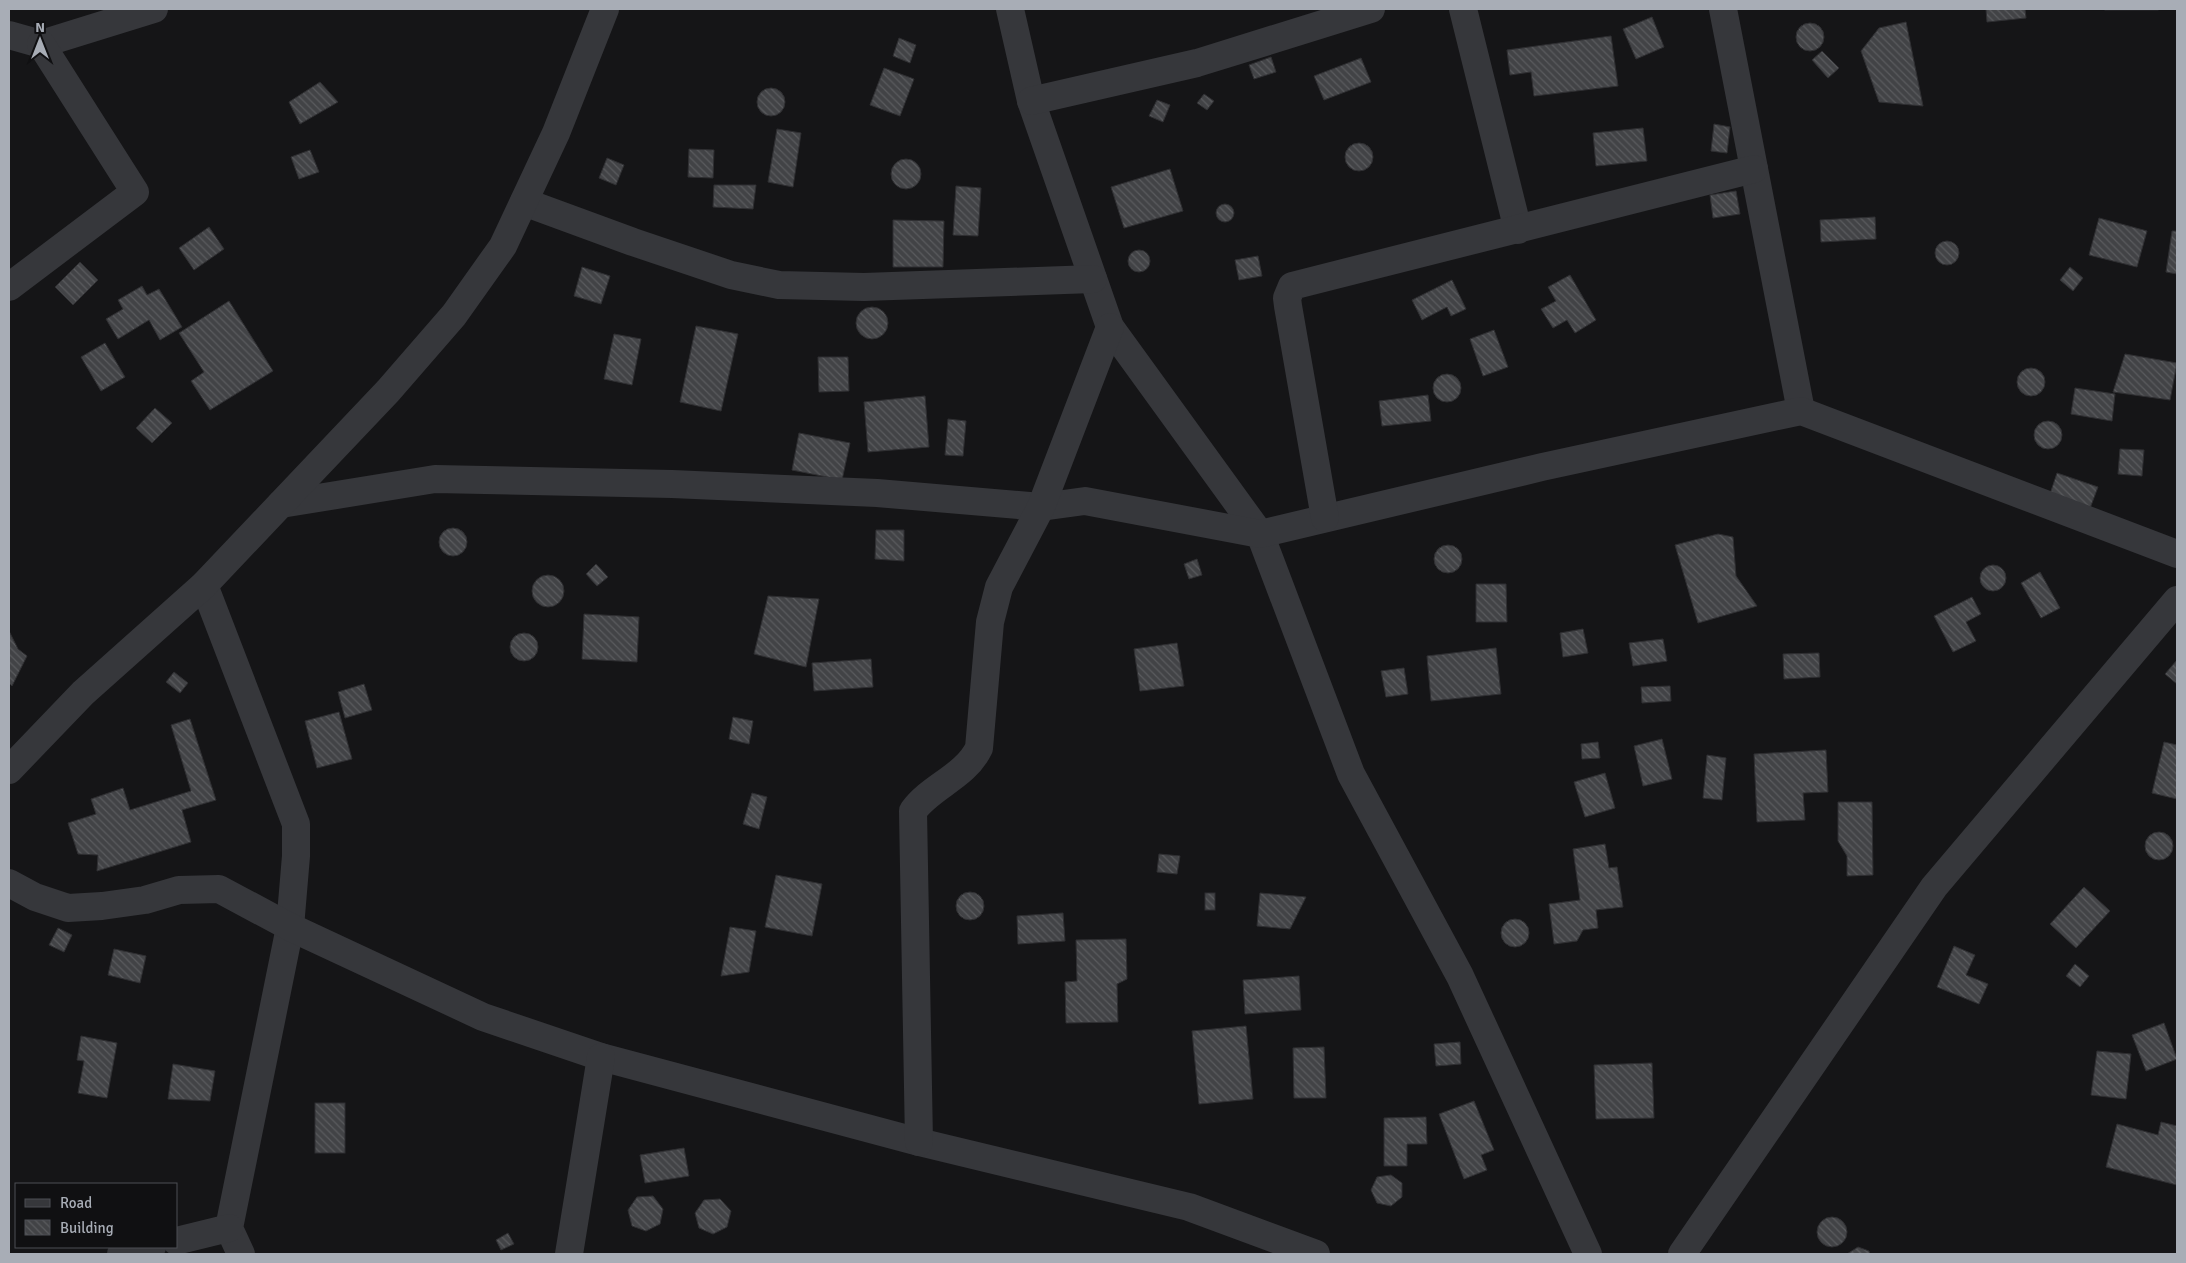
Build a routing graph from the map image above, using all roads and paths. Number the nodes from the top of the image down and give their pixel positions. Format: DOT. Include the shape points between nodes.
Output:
graph roads {
  1 [pos="154,9"];
  2 [pos="605,9"];
  3 [pos="1010,9"];
  4 [pos="1371,9"];
  5 [pos="1463,9"];
  6 [pos="1723,9"];
  7 [pos="9,35"];
  8 [pos="41,44"];
  9 [pos="1031,101"];
  10 [pos="1754,169"];
  11 [pos="524,202"];
  12 [pos="1518,230"];
  13 [pos="1093,279"];
  14 [pos="9,287"];
  15 [pos="1110,327"];
  16 [pos="1801,410"];
  17 [pos="281,504"];
  18 [pos="1041,507"];
  19 [pos="1325,518"];
  20 [pos="1260,534"];
  21 [pos="2177,554"];
  22 [pos="204,585"];
  23 [pos="2177,600"];
  24 [pos="9,770"];
  25 [pos="9,883"];
  26 [pos="290,926"];
  27 [pos="601,1057"];
  28 [pos="919,1142"];
  29 [pos="229,1228"];
  30 [pos="178,1241"];
  31 [pos="148,1248"];
  32 [pos="121,1254"];
  33 [pos="241,1254"];
  34 [pos="569,1254"];
  35 [pos="1316,1254"];
  36 [pos="1588,1254"];
  37 [pos="1682,1254"];
  1 -- 8 [label="street"];
  2 -- 11 [label="street" via="556,133"];
  3 -- 9 [label="street"];
  4 -- 9 [label="street" via="1197,64"];
  5 -- 12 [label="street"];
  6 -- 10 [label="street"];
  7 -- 8 [label="street"];
  8 -- 14 [label="street" via="135,192"];
  9 -- 13 [label="street"];
  10 -- 12 [label="street"];
  10 -- 16 [label="street"];
  11 -- 13 [label="street" via="731,275 779,285 864,287"];
  11 -- 17 [label="street" via="504,246 454,315 402,376"];
  12 -- 19 [label="street" via="1292,286 1287,298 1288,306"];
  13 -- 15 [label="street"];
  15 -- 18 [label="street"];
  15 -- 20 [label="street"];
  16 -- 19 [label="street"];
  16 -- 21 [label="street"];
  17 -- 18 [label="street" via="435,479 672,484 877,493"];
  17 -- 22 [label="street"];
  18 -- 20 [label="street" via="1085,501"];
  18 -- 28 [label="street" via="998,587 990,622 979,748 964,769 930,792 913,811"];
  19 -- 20 [label="street"];
  20 -- 36 [label="street" via="1351,774 1460,976"];
  22 -- 24 [label="street" via="83,693"];
  22 -- 26 [label="street" via="296,824"];
  23 -- 37 [label="street" via="1934,887"];
  25 -- 26 [label="street" via="35,897 68,908 145,900 179,890 219,889"];
  26 -- 27 [label="street" via="483,1017"];
  26 -- 29 [label="street"];
  27 -- 28 [label="street"];
  27 -- 34 [label="street"];
  28 -- 35 [label="street" via="1189,1207"];
  29 -- 30 [label="street"];
  29 -- 33 [label="street"];
  31 -- 32 [label="street"];
}
